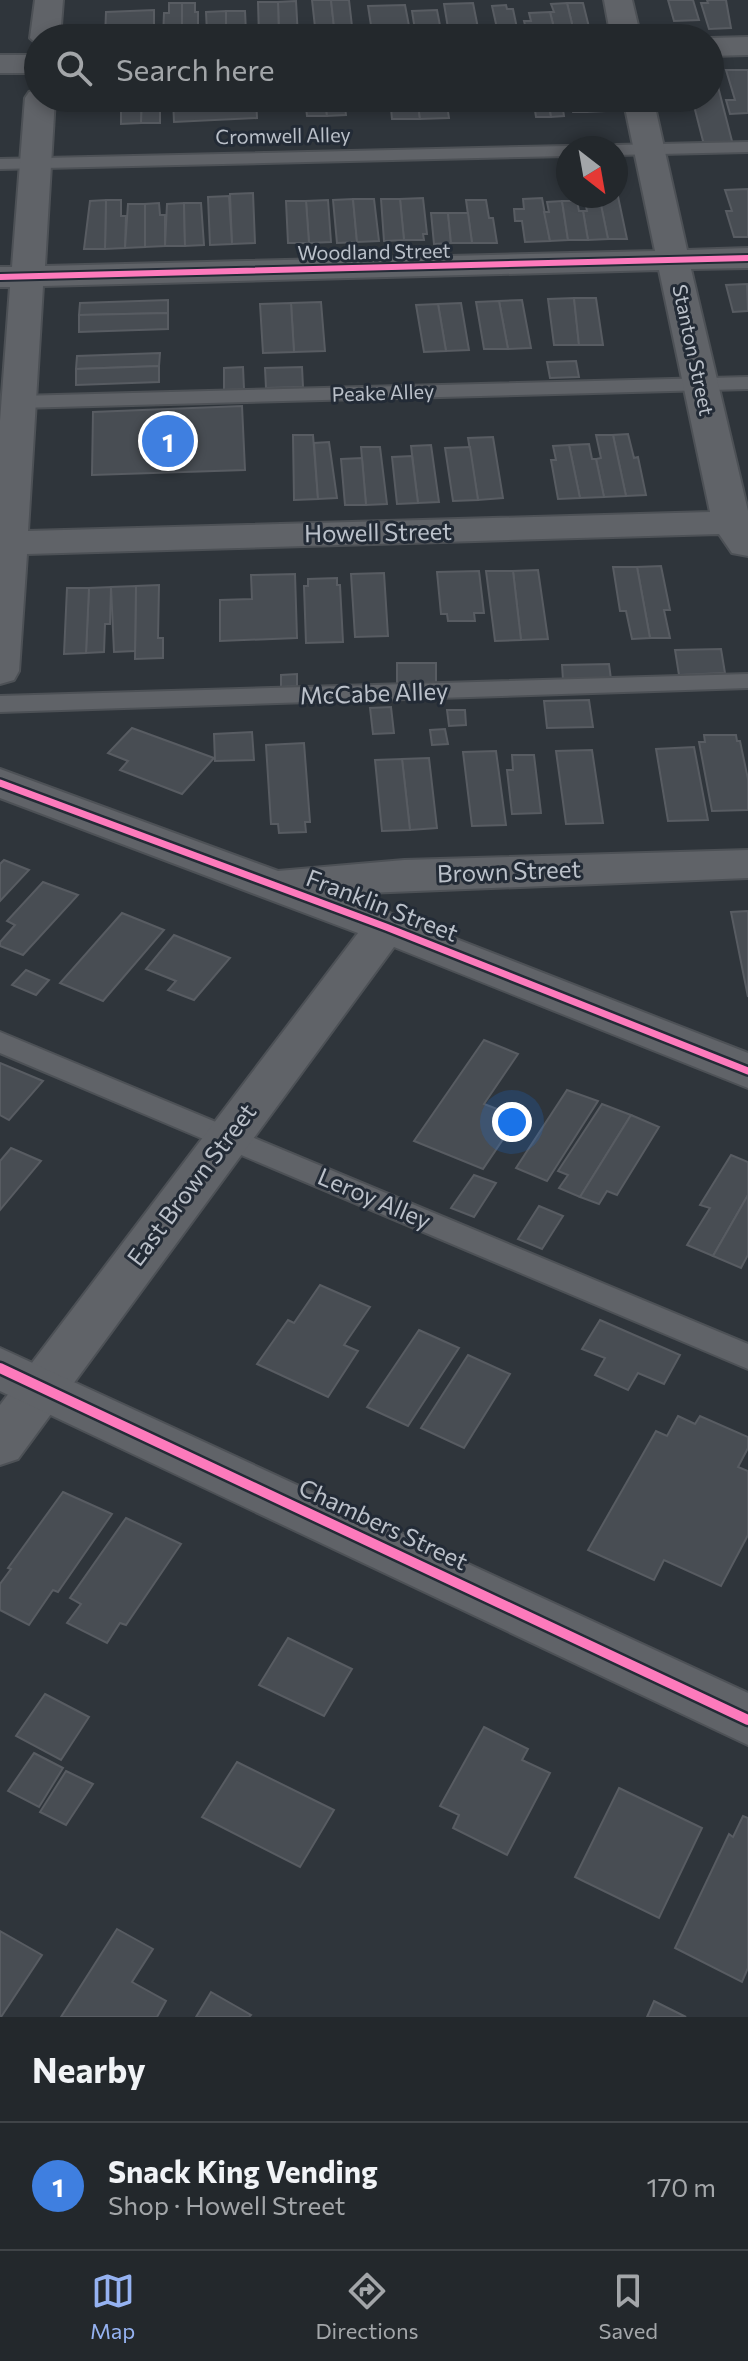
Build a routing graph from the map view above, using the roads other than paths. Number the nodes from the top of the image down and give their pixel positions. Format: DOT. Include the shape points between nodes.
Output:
graph roads {
  1 [pos="49,0"];
  2 [pos="618,0"];
  3 [pos="46,24"];
  4 [pos="623,24"];
  5 [pos="748,46"];
  6 [pos="724,47"];
  7 [pos="0,64"];
  8 [pos="24,64"];
  9 [pos="39,112"];
  10 [pos="641,112"];
  11 [pos="748,147"];
  12 [pos="649,149"];
  13 [pos="628,150"];
  14 [pos="556,151"];
  15 [pos="35,163"];
  16 [pos="0,164"];
  17 [pos="748,258"];
  18 [pos="674,260"];
  19 [pos="13,277"];
  20 [pos="748,383"];
  21 [pos="702,384"];
  22 [pos="18,402"];
  23 [pos="742,531"];
  24 [pos="8,543"];
  25 [pos="0,671"];
  26 [pos="748,681"];
  27 [pos="0,704"];
  28 [pos="0,783"];
  29 [pos="748,864"];
  30 [pos="270,885"];
  31 [pos="386,927"];
  32 [pos="0,1042"];
  33 [pos="748,1071"];
  34 [pos="227,1136"];
  35 [pos="748,1357"];
  36 [pos="21,1378"];
  37 [pos="0,1444"];
  38 [pos="748,1720"];
  1 -- 3 [label="street"];
  2 -- 4 [label="street"];
  5 -- 6 [label="street"];
  7 -- 8 [label="street"];
  9 -- 15 [label="street"];
  10 -- 12 [label="street, Stanton Street"];
  11 -- 12 [label="lane"];
  12 -- 13 [label="lane"];
  12 -- 18 [label="street, Stanton Street"];
  14 -- 15 [label="lane, Cromwell Alley"];
  15 -- 16 [label="lane, Cromwell Alley"];
  15 -- 19 [label="street"];
  17 -- 18 [label="street, Woodland Street"];
  18 -- 19 [label="street, Woodland Street"];
  18 -- 21 [label="street, Stanton Street"];
  19 -- 22 [label="street"];
  20 -- 21 [label="lane, Peake Alley"];
  21 -- 22 [label="lane, Peake Alley"];
  21 -- 23 [label="street, Stanton Street"];
  22 -- 24 [label="street"];
  23 -- 24 [label="street, Howell Street"];
  24 -- 25 [label="street"];
  26 -- 27 [label="lane, McCabe Alley"];
  28 -- 30 [label="street, Franklin Street"];
  29 -- 30 [label="street, Brown Street" via="404,875"];
  30 -- 31 [label="street, Franklin Street"];
  31 -- 33 [label="street, Franklin Street"];
  31 -- 34 [label="street, East Brown Street"];
  32 -- 34 [label="lane, Leroy Alley"];
  34 -- 35 [label="lane, Leroy Alley"];
  34 -- 36 [label="street, East Brown Street"];
  36 -- 37 [label="street, East Brown Street"];
  36 -- 38 [label="street, Chambers Street"];
}
